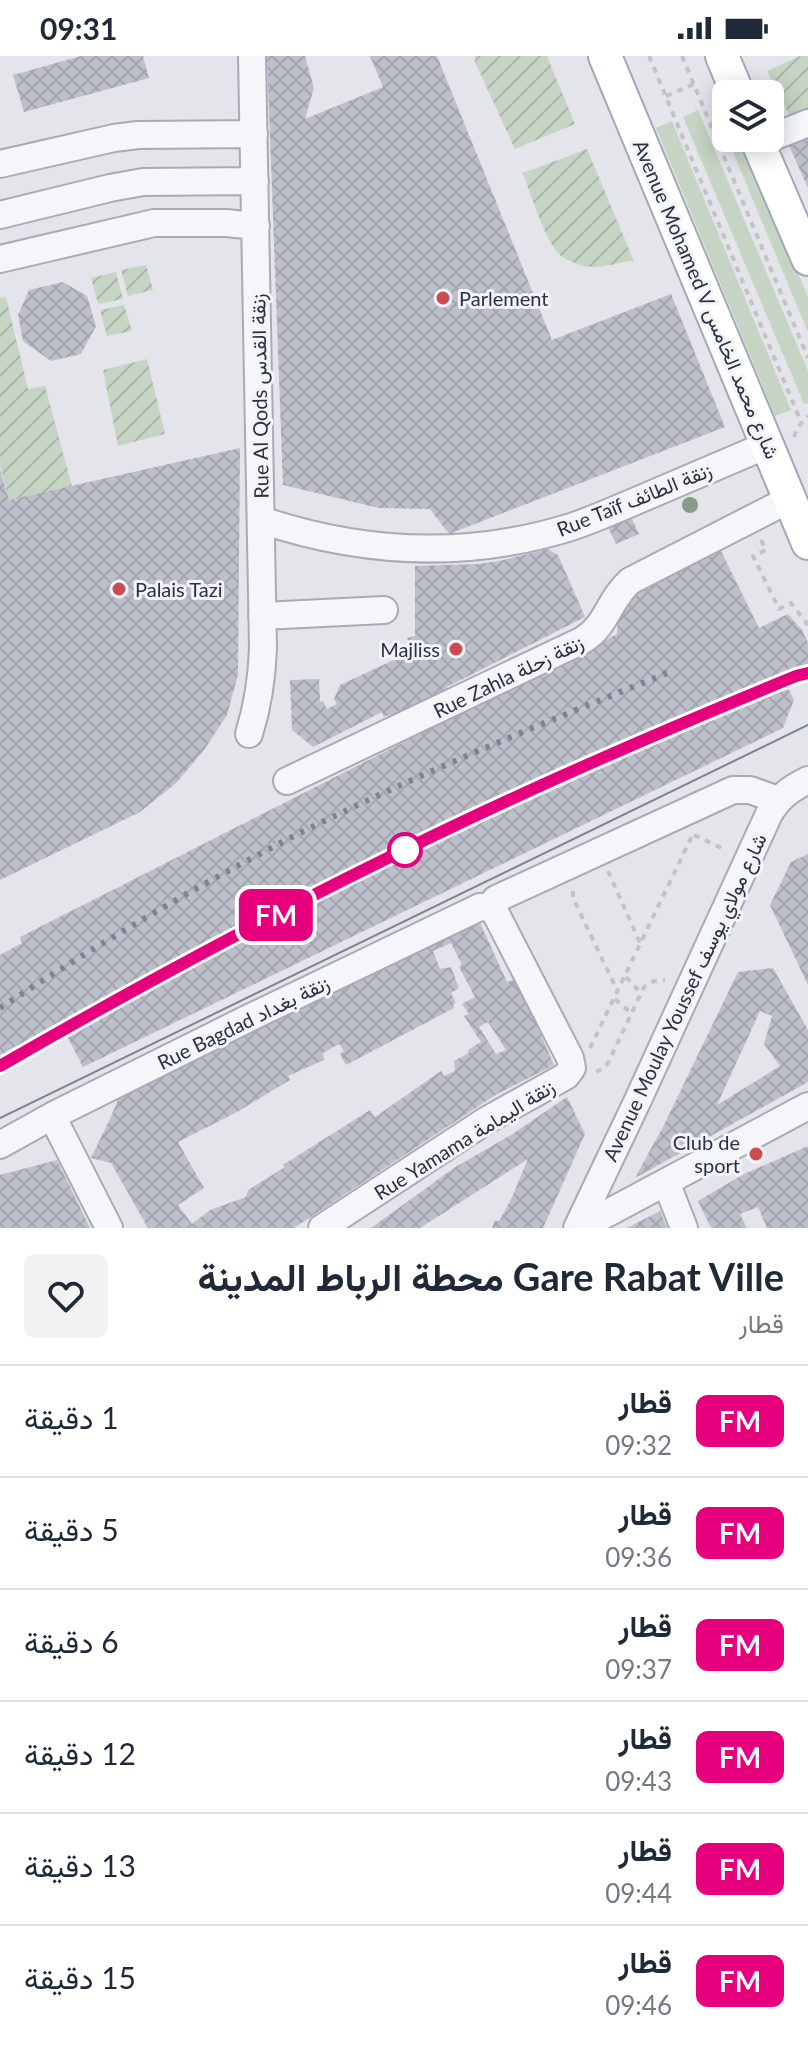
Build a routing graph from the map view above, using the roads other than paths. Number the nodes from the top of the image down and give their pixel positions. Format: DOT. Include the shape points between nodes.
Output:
graph roads {
  1 [pos="252,56"];
  2 [pos="605,56"];
  3 [pos="722,56"];
  4 [pos="732,80"];
  5 [pos="808,123"];
  6 [pos="784,131"];
  7 [pos="254,134"];
  8 [pos="762,152"];
  9 [pos="0,164"];
  10 [pos="255,181"];
  11 [pos="0,215"];
  12 [pos="256,226"];
  13 [pos="0,259"];
  14 [pos="808,259"];
  15 [pos="781,443"];
  16 [pos="790,499"];
  17 [pos="261,520"];
  18 [pos="808,543"];
  19 [pos="384,610"];
  20 [pos="262,616"];
  21 [pos="249,734"];
  22 [pos="808,780"];
  23 [pos="287,781"];
  24 [pos="778,800"];
  25 [pos="489,907"];
  26 [pos="808,1106"];
  27 [pos="52,1116"];
  28 [pos="0,1145"];
  29 [pos="666,1182"];
  30 [pos="109,1228"];
  31 [pos="322,1228"];
  32 [pos="578,1228"];
  33 [pos="684,1228"];
  1 -- 7 [label="street, Rue Al Qods زنقة القدس"];
  2 -- 15 [label="main road, Avenue Mohamed V شارع محمد الخامس"];
  3 -- 4 [label="main road"];
  5 -- 6 [label="street"];
  7 -- 9 [label="street" via="138,135"];
  7 -- 10 [label="street, Rue Al Qods زنقة القدس"];
  8 -- 14 [label="main road"];
  10 -- 11 [label="street" via="143,182"];
  10 -- 12 [label="street, Rue Al Qods زنقة القدس"];
  12 -- 13 [label="street" via="154,223"];
  12 -- 17 [label="street, Rue Al Qods زنقة القدس"];
  15 -- 16 [label="main road, Avenue Mohamed V شارع محمد الخامس"];
  15 -- 17 [label="street, Rue Taïf زنقة الطائف" via="573,526 511,542 448,549 384,547"];
  16 -- 18 [label="main road, Avenue Mohamed V شارع محمد الخامس"];
  16 -- 23 [label="street, Rue Zahla زنقة زحلة" via="630,581 599,628 583,640"];
  17 -- 20 [label="street, Rue Al Qods زنقة القدس"];
  19 -- 20 [label="street"];
  20 -- 21 [label="street, Rue Al Qods زنقة القدس" via="262,678"];
  22 -- 24 [label="street, Avenue Moulay Youssef شارع مولاي يوسف"];
  24 -- 25 [label="street, Rue Bagdad زنقة بغداد" via="733,790 496,899"];
  24 -- 32 [label="street, Avenue Moulay Youssef شارع مولاي يوسف"];
  25 -- 27 [label="street, Rue Bagdad زنقة بغداد"];
  25 -- 31 [label="street, Rue Yamama زنقة اليمامة" via="569,1070"];
  26 -- 29 [label="street"];
  27 -- 28 [label="street, Rue Bagdad زنقة بغداد"];
  27 -- 30 [label="street"];
  29 -- 32 [label="street"];
  29 -- 33 [label="street"];
}
